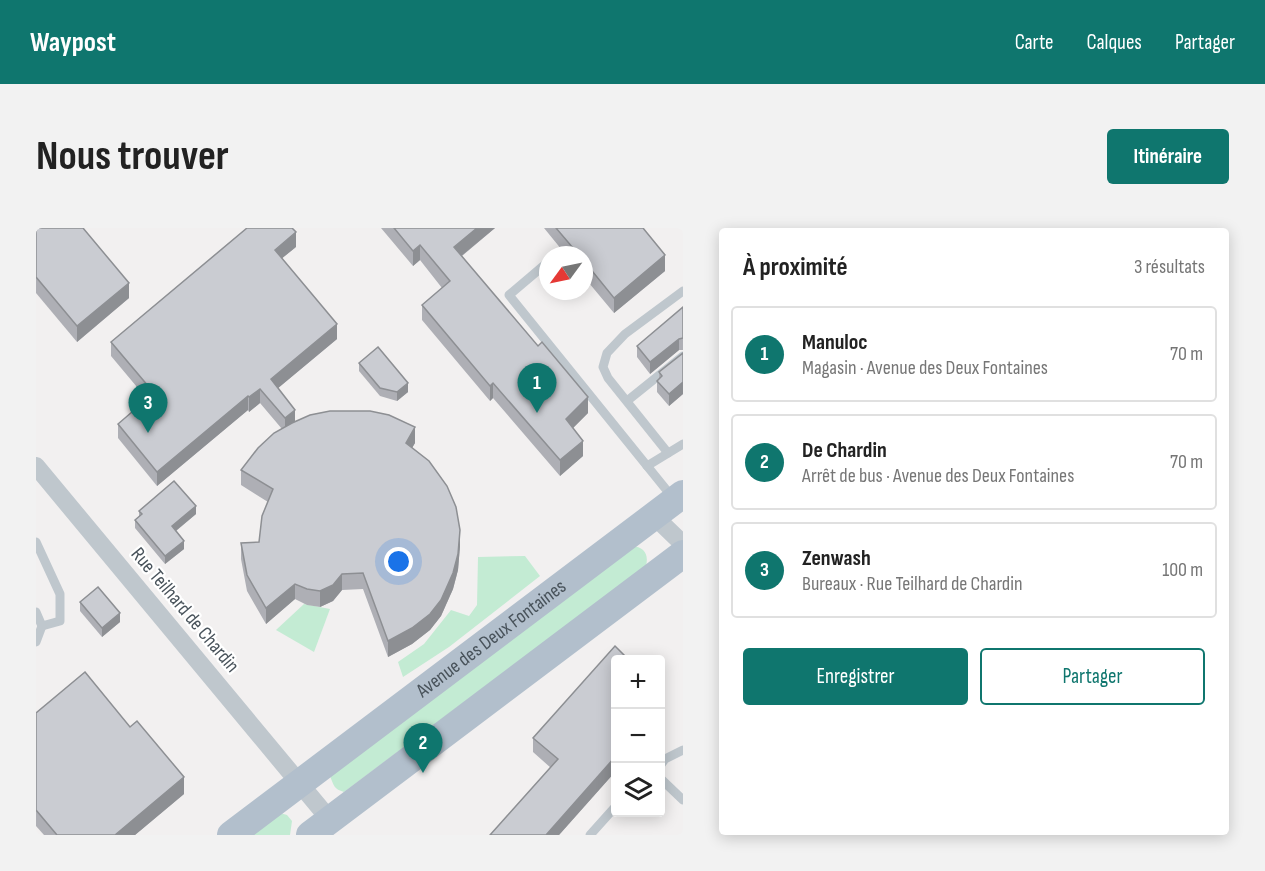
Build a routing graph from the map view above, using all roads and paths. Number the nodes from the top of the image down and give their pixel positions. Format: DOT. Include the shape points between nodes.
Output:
graph roads {
  1 [pos="539,270"];
  2 [pos="683,291"];
  3 [pos="683,356"];
  4 [pos="627,401"];
  5 [pos="683,444"];
  6 [pos="668,453"];
  7 [pos="36,465"];
  8 [pos="647,466"];
  9 [pos="670,503"];
  10 [pos="36,542"];
  11 [pos="683,544"];
  12 [pos="683,554"];
  13 [pos="36,612"];
  14 [pos="42,626"];
  15 [pos="36,642"];
  16 [pos="683,750"];
  17 [pos="662,763"];
  18 [pos="299,783"];
  19 [pos="665,783"];
  20 [pos="683,800"];
  21 [pos="611,811"];
  22 [pos="320,827"];
  23 [pos="231,835"];
  24 [pos="590,835"];
  1 -- 8 [label="lane" via="509,295"];
  2 -- 4 [label="lane" via="625,334 608,353 603,367"];
  3 -- 4 [label="lane"];
  4 -- 6 [label="lane"];
  5 -- 6 [label="lane"];
  6 -- 8 [label="lane"];
  7 -- 18 [label="street, Rue Teilhard de Chardin"];
  8 -- 9 [label="lane"];
  9 -- 11 [label="street"];
  9 -- 18 [label="main road, Avenue des Deux Fontaines"];
  10 -- 14 [label="lane" via="60,594 60,621"];
  12 -- 22 [label="main road"];
  13 -- 14 [label="lane"];
  14 -- 15 [label="lane"];
  16 -- 17 [label="lane"];
  18 -- 22 [label="street"];
  18 -- 23 [label="main road, Avenue des Deux Fontaines"];
  19 -- 20 [label="lane"];
  21 -- 24 [label="lane"];
}
